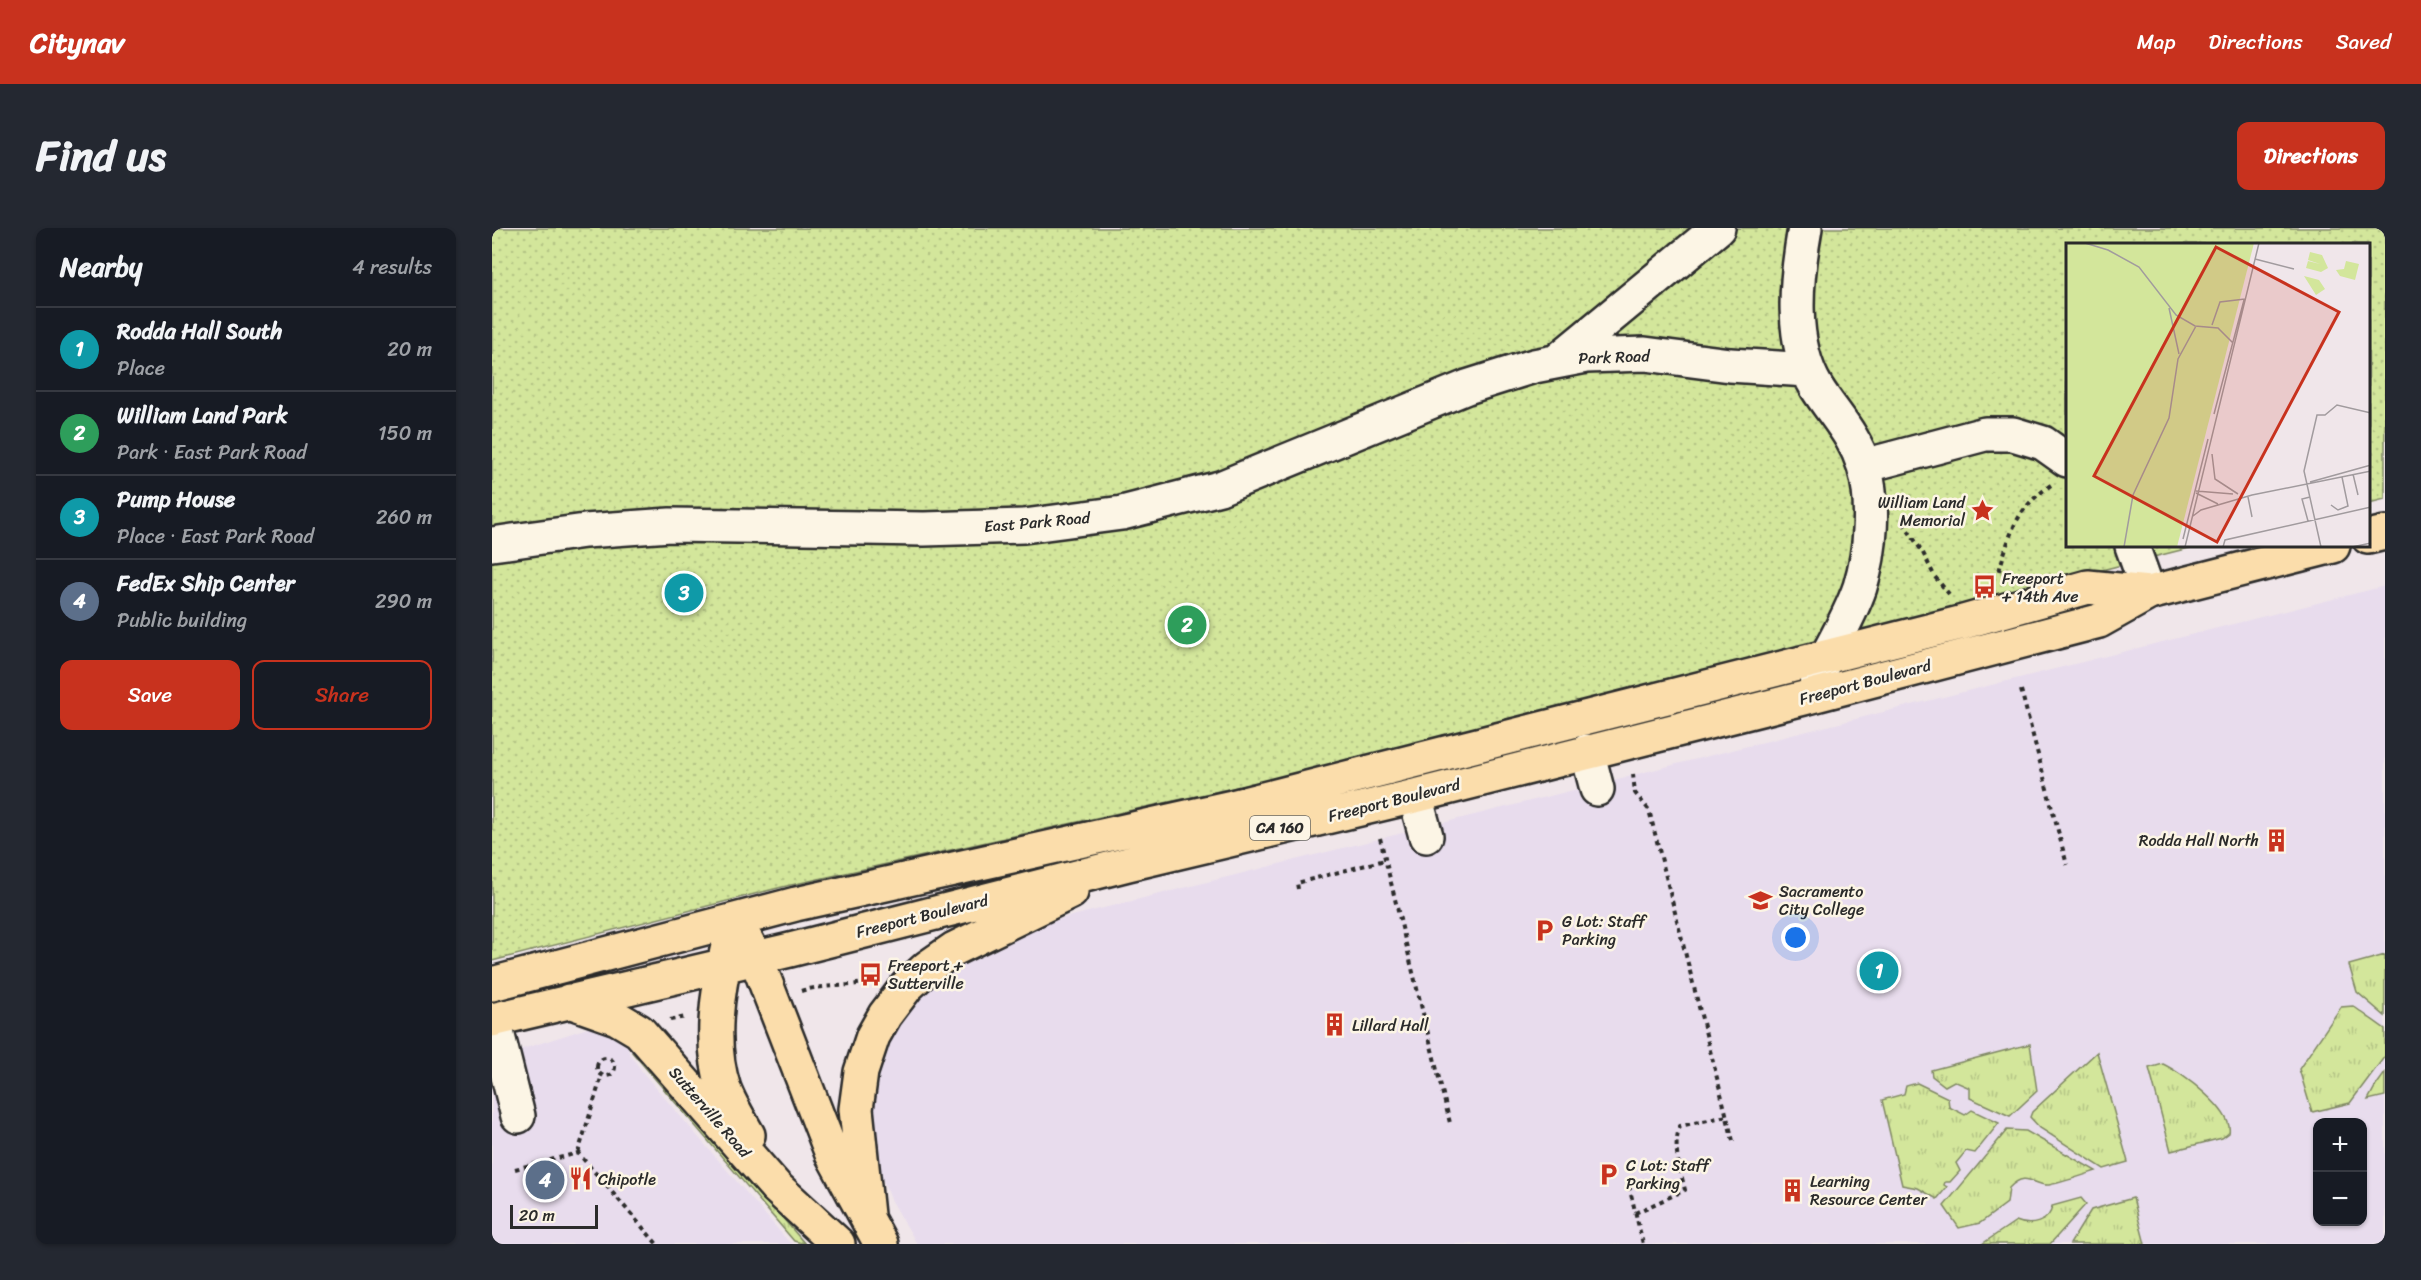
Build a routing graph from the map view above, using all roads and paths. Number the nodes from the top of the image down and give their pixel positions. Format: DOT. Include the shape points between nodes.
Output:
graph roads {
  1 [pos="1718,228"];
  2 [pos="1805,228"];
  3 [pos="1557,361"];
  4 [pos="1808,370"];
  5 [pos="1864,466"];
  6 [pos="2059,472"];
  7 [pos="1901,521"];
  8 [pos="2385,533"];
  9 [pos="2370,537"];
  10 [pos="492,544"];
  11 [pos="2133,548"];
  12 [pos="2325,548"];
  13 [pos="1999,571"];
  14 [pos="2149,593"];
  15 [pos="1952,599"];
  16 [pos="1827,656"];
  17 [pos="2021,690"];
  18 [pos="1804,698"];
  19 [pos="1587,751"];
  20 [pos="1633,774"];
  21 [pos="1597,789"];
  22 [pos="1415,796"];
  23 [pos="1426,836"];
  24 [pos="1380,838"];
  25 [pos="1385,860"];
  26 [pos="1128,864"];
  27 [pos="2067,864"];
  28 [pos="1298,889"];
  29 [pos="735,921"];
  30 [pos="756,958"];
  31 [pos="724,964"];
  32 [pos="880,978"];
  33 [pos="492,984"];
  34 [pos="792,993"];
  35 [pos="569,1001"];
  36 [pos="493,1020"];
  37 [pos="602,1075"];
  38 [pos="518,1116"];
  39 [pos="1728,1116"];
  40 [pos="1450,1123"];
  41 [pos="1733,1141"];
  42 [pos="578,1153"];
  43 [pos="515,1169"];
  44 [pos="1629,1186"];
  45 [pos="776,1187"];
  46 [pos="1635,1213"];
  47 [pos="867,1215"];
  48 [pos="657,1244"];
  49 [pos="838,1244"];
  50 [pos="881,1244"];
  51 [pos="1643,1244"];
  1 -- 3 [label="street, Park Road"];
  2 -- 4 [label="street" via="1798,297 1799,334"];
  3 -- 4 [label="street, Park Road" via="1645,354"];
  3 -- 10 [label="street, East Park Road" via="1467,387 1220,488 1122,513 1023,526 924,529 670,525 585,531"];
  4 -- 5 [label="street" via="1842,420"];
  5 -- 6 [label="street" via="1985,434 2013,434 2043,443"];
  5 -- 16 [label="street" via="1870,514 1864,568 1853,603"];
  6 -- 13 [label="path" via="2018,517"];
  7 -- 15 [label="path"];
  8 -- 9 [label="main road"];
  11 -- 14 [label="street"];
  12 -- 14 [label="main road, Freeport Boulevard"];
  14 -- 16 [label="main road, Freeport Boulevard" via="2088,587"];
  14 -- 18 [label="main road, Freeport Boulevard" via="2099,621"];
  16 -- 18 [label="street"];
  16 -- 29 [label="main road, Freeport Boulevard" via="1232,807"];
  17 -- 27 [label="path"];
  18 -- 19 [label="main road, Freeport Boulevard / CA 160"];
  19 -- 21 [label="street"];
  19 -- 22 [label="main road, Freeport Boulevard / CA 160"];
  20 -- 39 [label="path" via="1635,793 1649,810"];
  22 -- 23 [label="street"];
  22 -- 26 [label="main road, Freeport Boulevard / CA 160"];
  24 -- 25 [label="path"];
  25 -- 28 [label="path" via="1297,884"];
  25 -- 40 [label="path"];
  26 -- 30 [label="main road, Freeport Boulevard / CA 160"];
  26 -- 47 [label="main road" via="954,949 907,986 885,1015 861,1072 856,1109"];
  29 -- 30 [label="main road"];
  29 -- 31 [label="main road"];
  29 -- 33 [label="main road, Freeport Boulevard"];
  30 -- 31 [label="main road, Freeport Boulevard / CA 160"];
  30 -- 47 [label="main road" via="832,1154"];
  31 -- 35 [label="main road, Freeport Boulevard"];
  31 -- 45 [label="main road" via="715,1040 717,1065 725,1092"];
  32 -- 34 [label="path" via="855,986"];
  35 -- 36 [label="main road, Freeport Boulevard"];
  35 -- 45 [label="main road, Sutterville Road" via="617,1018 639,1031"];
  36 -- 38 [label="street"];
  37 -- 37 [label="path" via="613,1072 614,1063 609,1059 598,1063"];
  37 -- 42 [label="path"];
  39 -- 41 [label="path"];
  39 -- 46 [label="path" via="1680,1126 1677,1151 1685,1190"];
  42 -- 43 [label="path"];
  42 -- 48 [label="path"];
  44 -- 46 [label="path"];
  45 -- 49 [label="main road, Sutterville Road"];
  46 -- 51 [label="path"];
  47 -- 50 [label="main road"];
}
